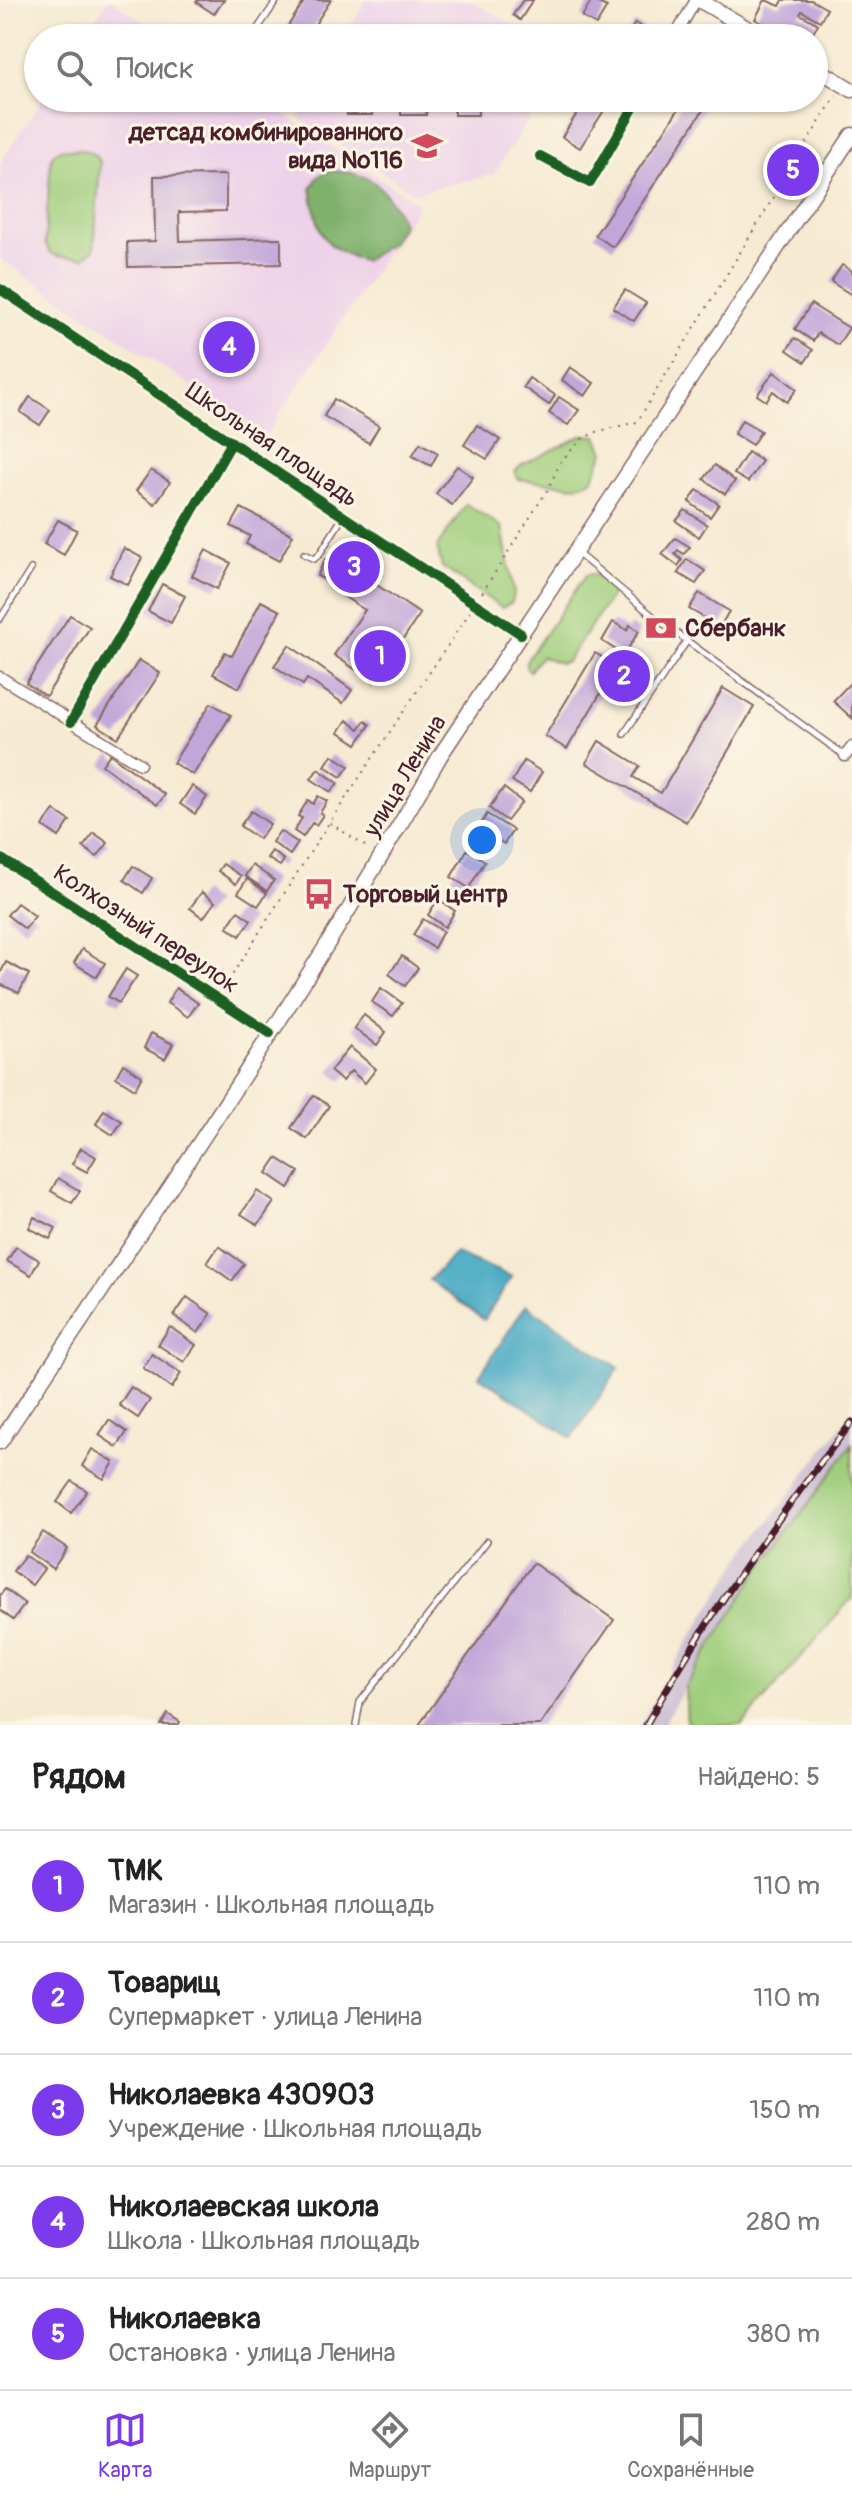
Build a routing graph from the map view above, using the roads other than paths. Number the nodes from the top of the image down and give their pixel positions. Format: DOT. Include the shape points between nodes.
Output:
graph roads {
  1 [pos="277,0"];
  2 [pos="698,0"];
  3 [pos="261,24"];
  4 [pos="683,24"];
  5 [pos="740,24"];
  6 [pos="828,75"];
  7 [pos="847,87"];
  8 [pos="631,112"];
  9 [pos="852,135"];
  10 [pos="540,156"];
  11 [pos="0,289"];
  12 [pos="232,442"];
  13 [pos="344,516"];
  14 [pos="575,551"];
  15 [pos="304,554"];
  16 [pos="31,569"];
  17 [pos="0,619"];
  18 [pos="521,634"];
  19 [pos="687,641"];
  20 [pos="0,677"];
  21 [pos="71,722"];
  22 [pos="624,734"];
  23 [pos="849,752"];
  24 [pos="140,764"];
  25 [pos="2,863"];
  26 [pos="270,1033"];
  27 [pos="0,1442"];
  28 [pos="487,1541"];
  29 [pos="356,1725"];
  1 -- 3 [label="lane"];
  2 -- 4 [label="street"];
  2 -- 5 [label="main road"];
  6 -- 7 [label="main road"];
  8 -- 10 [label="street" via="590,183"];
  9 -- 14 [label="main road, улица Ленина"];
  11 -- 12 [label="street, Школьная площадь"];
  12 -- 13 [label="street, Школьная площадь"];
  12 -- 21 [label="street"];
  13 -- 15 [label="lane" via="319,555 314,559"];
  13 -- 18 [label="street, Школьная площадь"];
  14 -- 18 [label="main road, улица Ленина"];
  14 -- 19 [label="lane"];
  16 -- 17 [label="lane"];
  18 -- 26 [label="main road, улица Ленина"];
  19 -- 22 [label="lane"];
  19 -- 23 [label="lane"];
  20 -- 21 [label="street"];
  21 -- 24 [label="street"];
  25 -- 26 [label="street, Колхозный переулок"];
  26 -- 27 [label="main road, улица Ленина"];
  28 -- 29 [label="lane" via="360,1702"];
}
